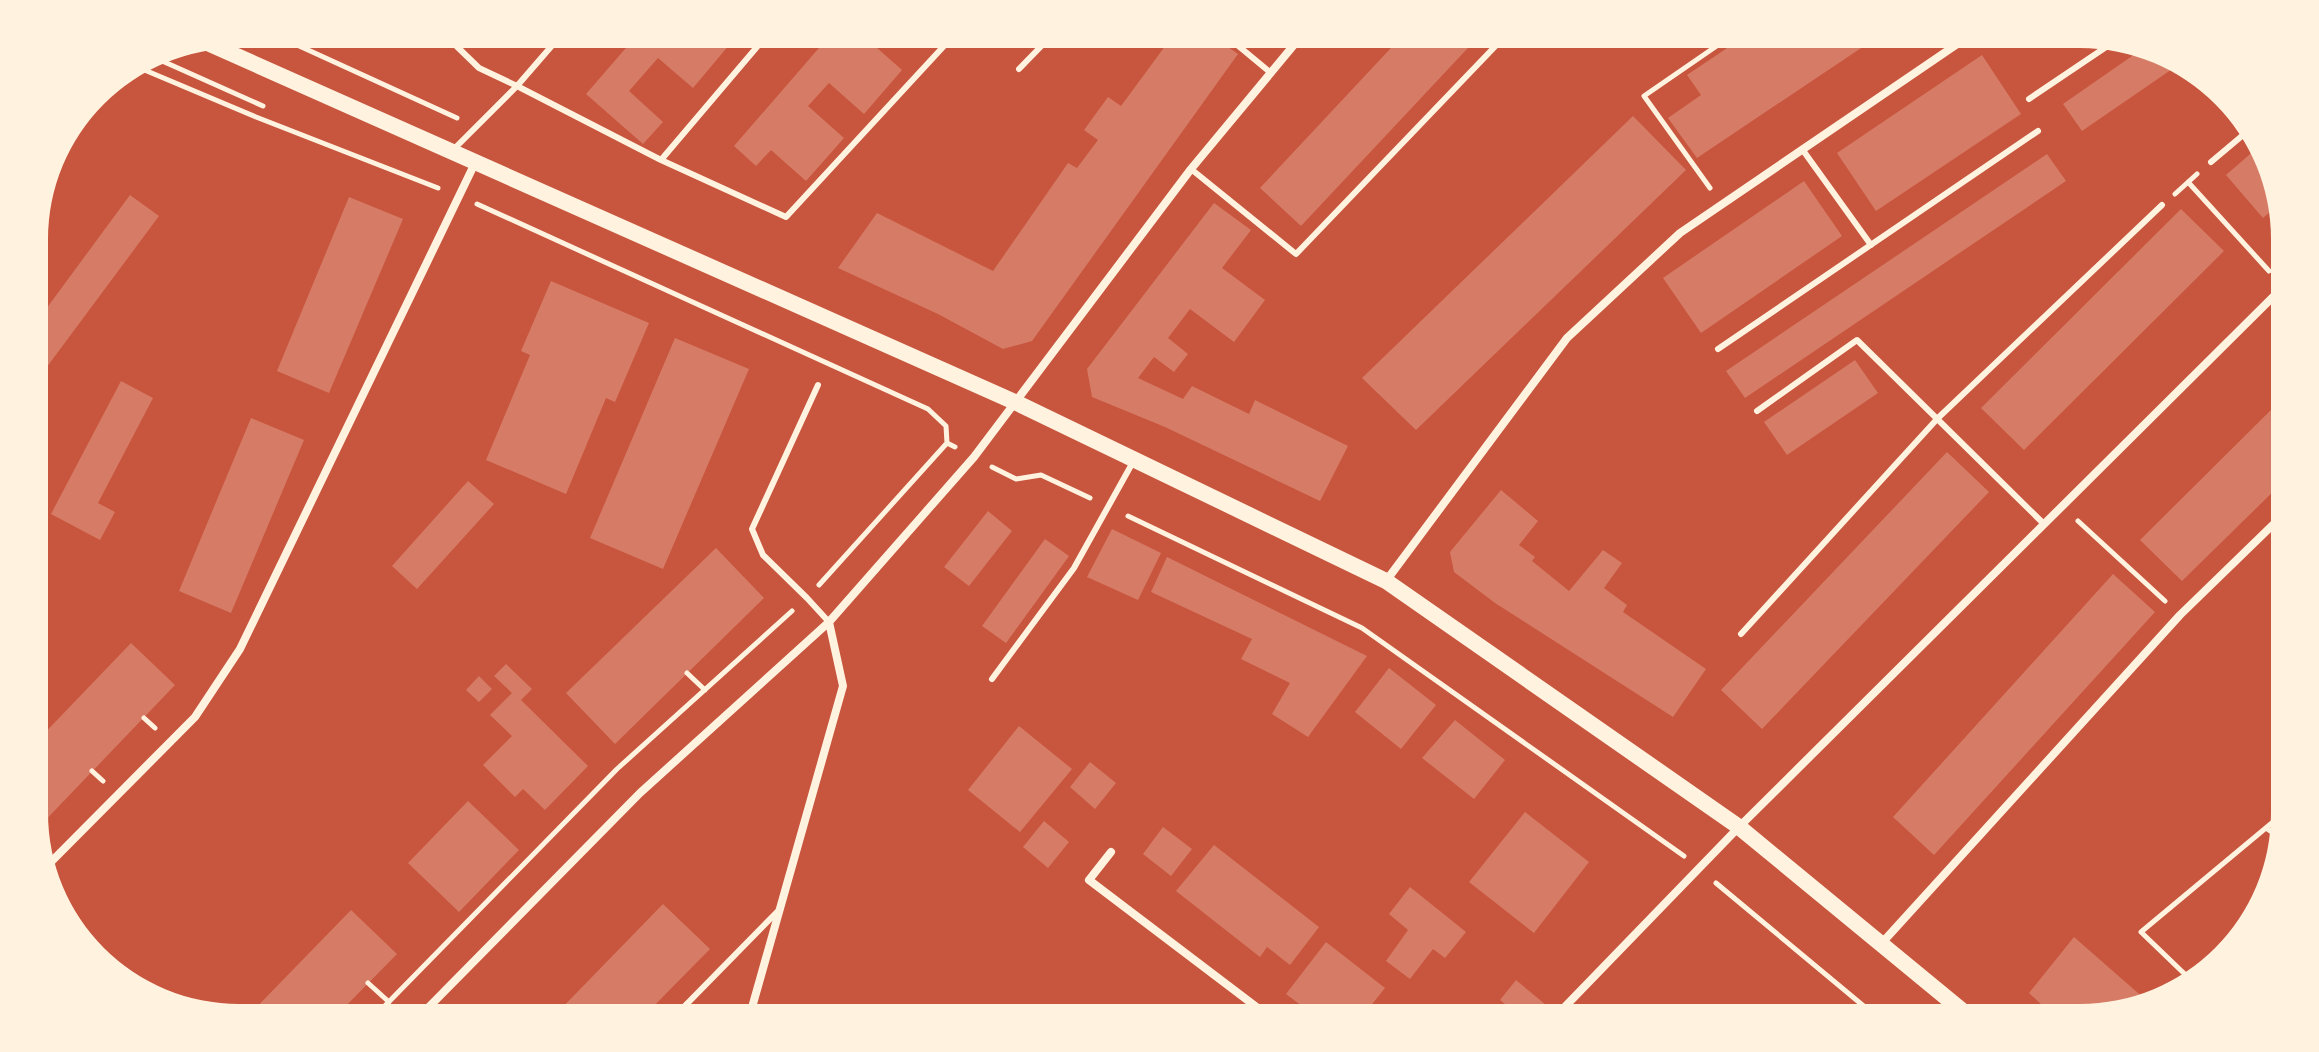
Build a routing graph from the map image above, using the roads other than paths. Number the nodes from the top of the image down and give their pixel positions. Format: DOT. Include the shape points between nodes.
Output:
graph roads {
  1 [pos="458,48"];
  2 [pos="550,48"];
  3 [pos="756,48"];
  4 [pos="942,48"];
  5 [pos="1039,48"];
  6 [pos="1241,48"];
  7 [pos="1292,48"];
  8 [pos="1494,48"];
  9 [pos="1951,48"];
  10 [pos="222,49"];
  11 [pos="2102,50"];
  12 [pos="1019,69"];
  13 [pos="1271,73"];
  14 [pos="517,86"];
  15 [pos="2029,99"];
  16 [pos="2038,131"];
  17 [pos="2240,137"];
  18 [pos="1802,149"];
  19 [pos="451,152"];
  20 [pos="661,160"];
  21 [pos="2211,162"];
  22 [pos="475,163"];
  23 [pos="1191,169"];
  24 [pos="2162,205"];
  25 [pos="1871,245"];
  26 [pos="2271,299"];
  27 [pos="1718,349"];
  28 [pos="818,385"];
  29 [pos="1017,403"];
  30 [pos="1757,411"];
  31 [pos="1938,418"];
  32 [pos="1135,459"];
  33 [pos="2044,524"];
  34 [pos="2271,527"];
  35 [pos="1386,581"];
  36 [pos="829,622"];
  37 [pos="1741,634"];
  38 [pos="992,679"];
  39 [pos="1739,827"];
  40 [pos="1111,852"];
  41 [pos="54,859"];
  42 [pos="778,911"];
  43 [pos="1881,944"];
  44 [pos="432,1004"];
  45 [pos="687,1004"];
  46 [pos="753,1004"];
  47 [pos="1253,1004"];
  48 [pos="1568,1004"];
  49 [pos="1954,1004"];
  1 -- 14 [label="lane" via="479,68"];
  2 -- 14 [label="lane"];
  3 -- 20 [label="lane"];
  4 -- 20 [label="lane" via="786,217"];
  5 -- 12 [label="lane"];
  6 -- 13 [label="lane"];
  7 -- 13 [label="street"];
  8 -- 23 [label="lane" via="1296,254"];
  9 -- 18 [label="street"];
  10 -- 19 [label="main road"];
  11 -- 15 [label="lane"];
  13 -- 23 [label="street"];
  14 -- 19 [label="lane"];
  14 -- 20 [label="lane"];
  16 -- 25 [label="lane"];
  17 -- 21 [label="lane"];
  18 -- 25 [label="lane"];
  18 -- 35 [label="street" via="1680,233 1567,338"];
  19 -- 22 [label="main road"];
  22 -- 29 [label="main road"];
  22 -- 41 [label="street" via="240,649 195,717"];
  23 -- 29 [label="street"];
  24 -- 31 [label="lane"];
  25 -- 27 [label="lane"];
  26 -- 33 [label="street"];
  28 -- 36 [label="lane" via="752,529 763,555"];
  29 -- 32 [label="main road"];
  29 -- 36 [label="street"];
  30 -- 31 [label="lane" via="1857,340"];
  31 -- 33 [label="lane"];
  31 -- 37 [label="lane"];
  32 -- 35 [label="main road"];
  32 -- 38 [label="lane" via="1074,568"];
  33 -- 39 [label="street"];
  34 -- 43 [label="street" via="2180,615"];
  35 -- 39 [label="main road"];
  36 -- 42 [label="street" via="843,686"];
  36 -- 44 [label="street" via="640,793"];
  39 -- 43 [label="main road"];
  39 -- 48 [label="street"];
  40 -- 47 [label="street" via="1089,880"];
  42 -- 45 [label="lane"];
  42 -- 46 [label="street"];
  43 -- 49 [label="main road"];
}
